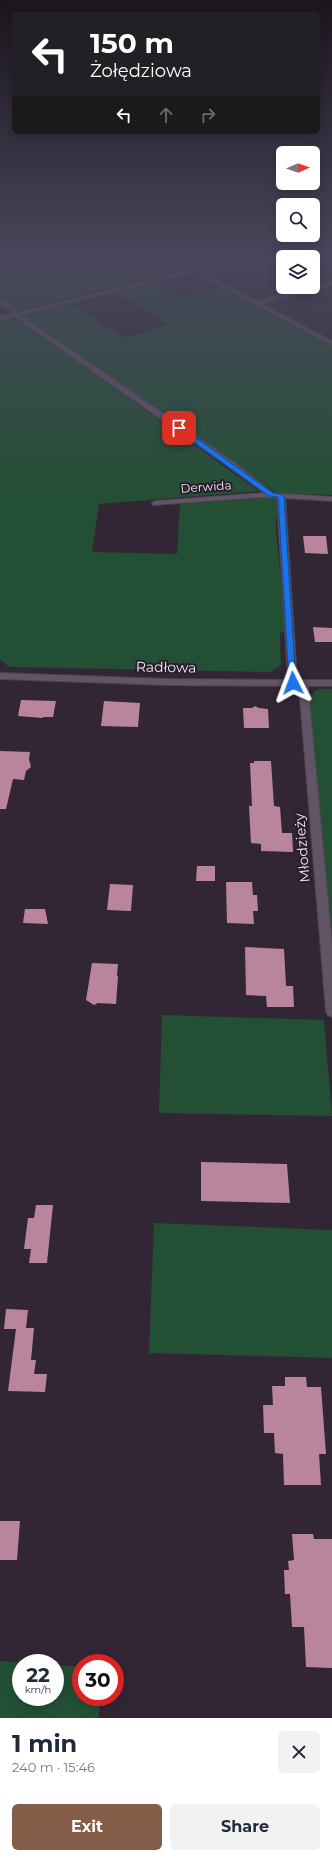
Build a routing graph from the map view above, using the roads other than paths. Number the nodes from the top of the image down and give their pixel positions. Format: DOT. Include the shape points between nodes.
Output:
graph roads {
  1 [pos="53,338"];
  2 [pos="327,338"];
  3 [pos="324,339"];
  4 [pos="332,343"];
  5 [pos="271,495"];
  6 [pos="281,495"];
  7 [pos="332,498"];
  8 [pos="156,503"];
  9 [pos="0,676"];
  10 [pos="298,683"];
  11 [pos="332,683"];
  12 [pos="332,1011"];
  1 -- 5 [label="street"];
  2 -- 3 [label="street"];
  3 -- 4 [label="street"];
  5 -- 6 [label="street, Derwida"];
  5 -- 8 [label="street, Derwida"];
  6 -- 7 [label="street, Derwida"];
  6 -- 10 [label="street, Młodzieży"];
  9 -- 10 [label="street, Radłowa" via="167,682"];
  10 -- 11 [label="street, Radłowa"];
  10 -- 12 [label="street, Młodzieży"];
}
